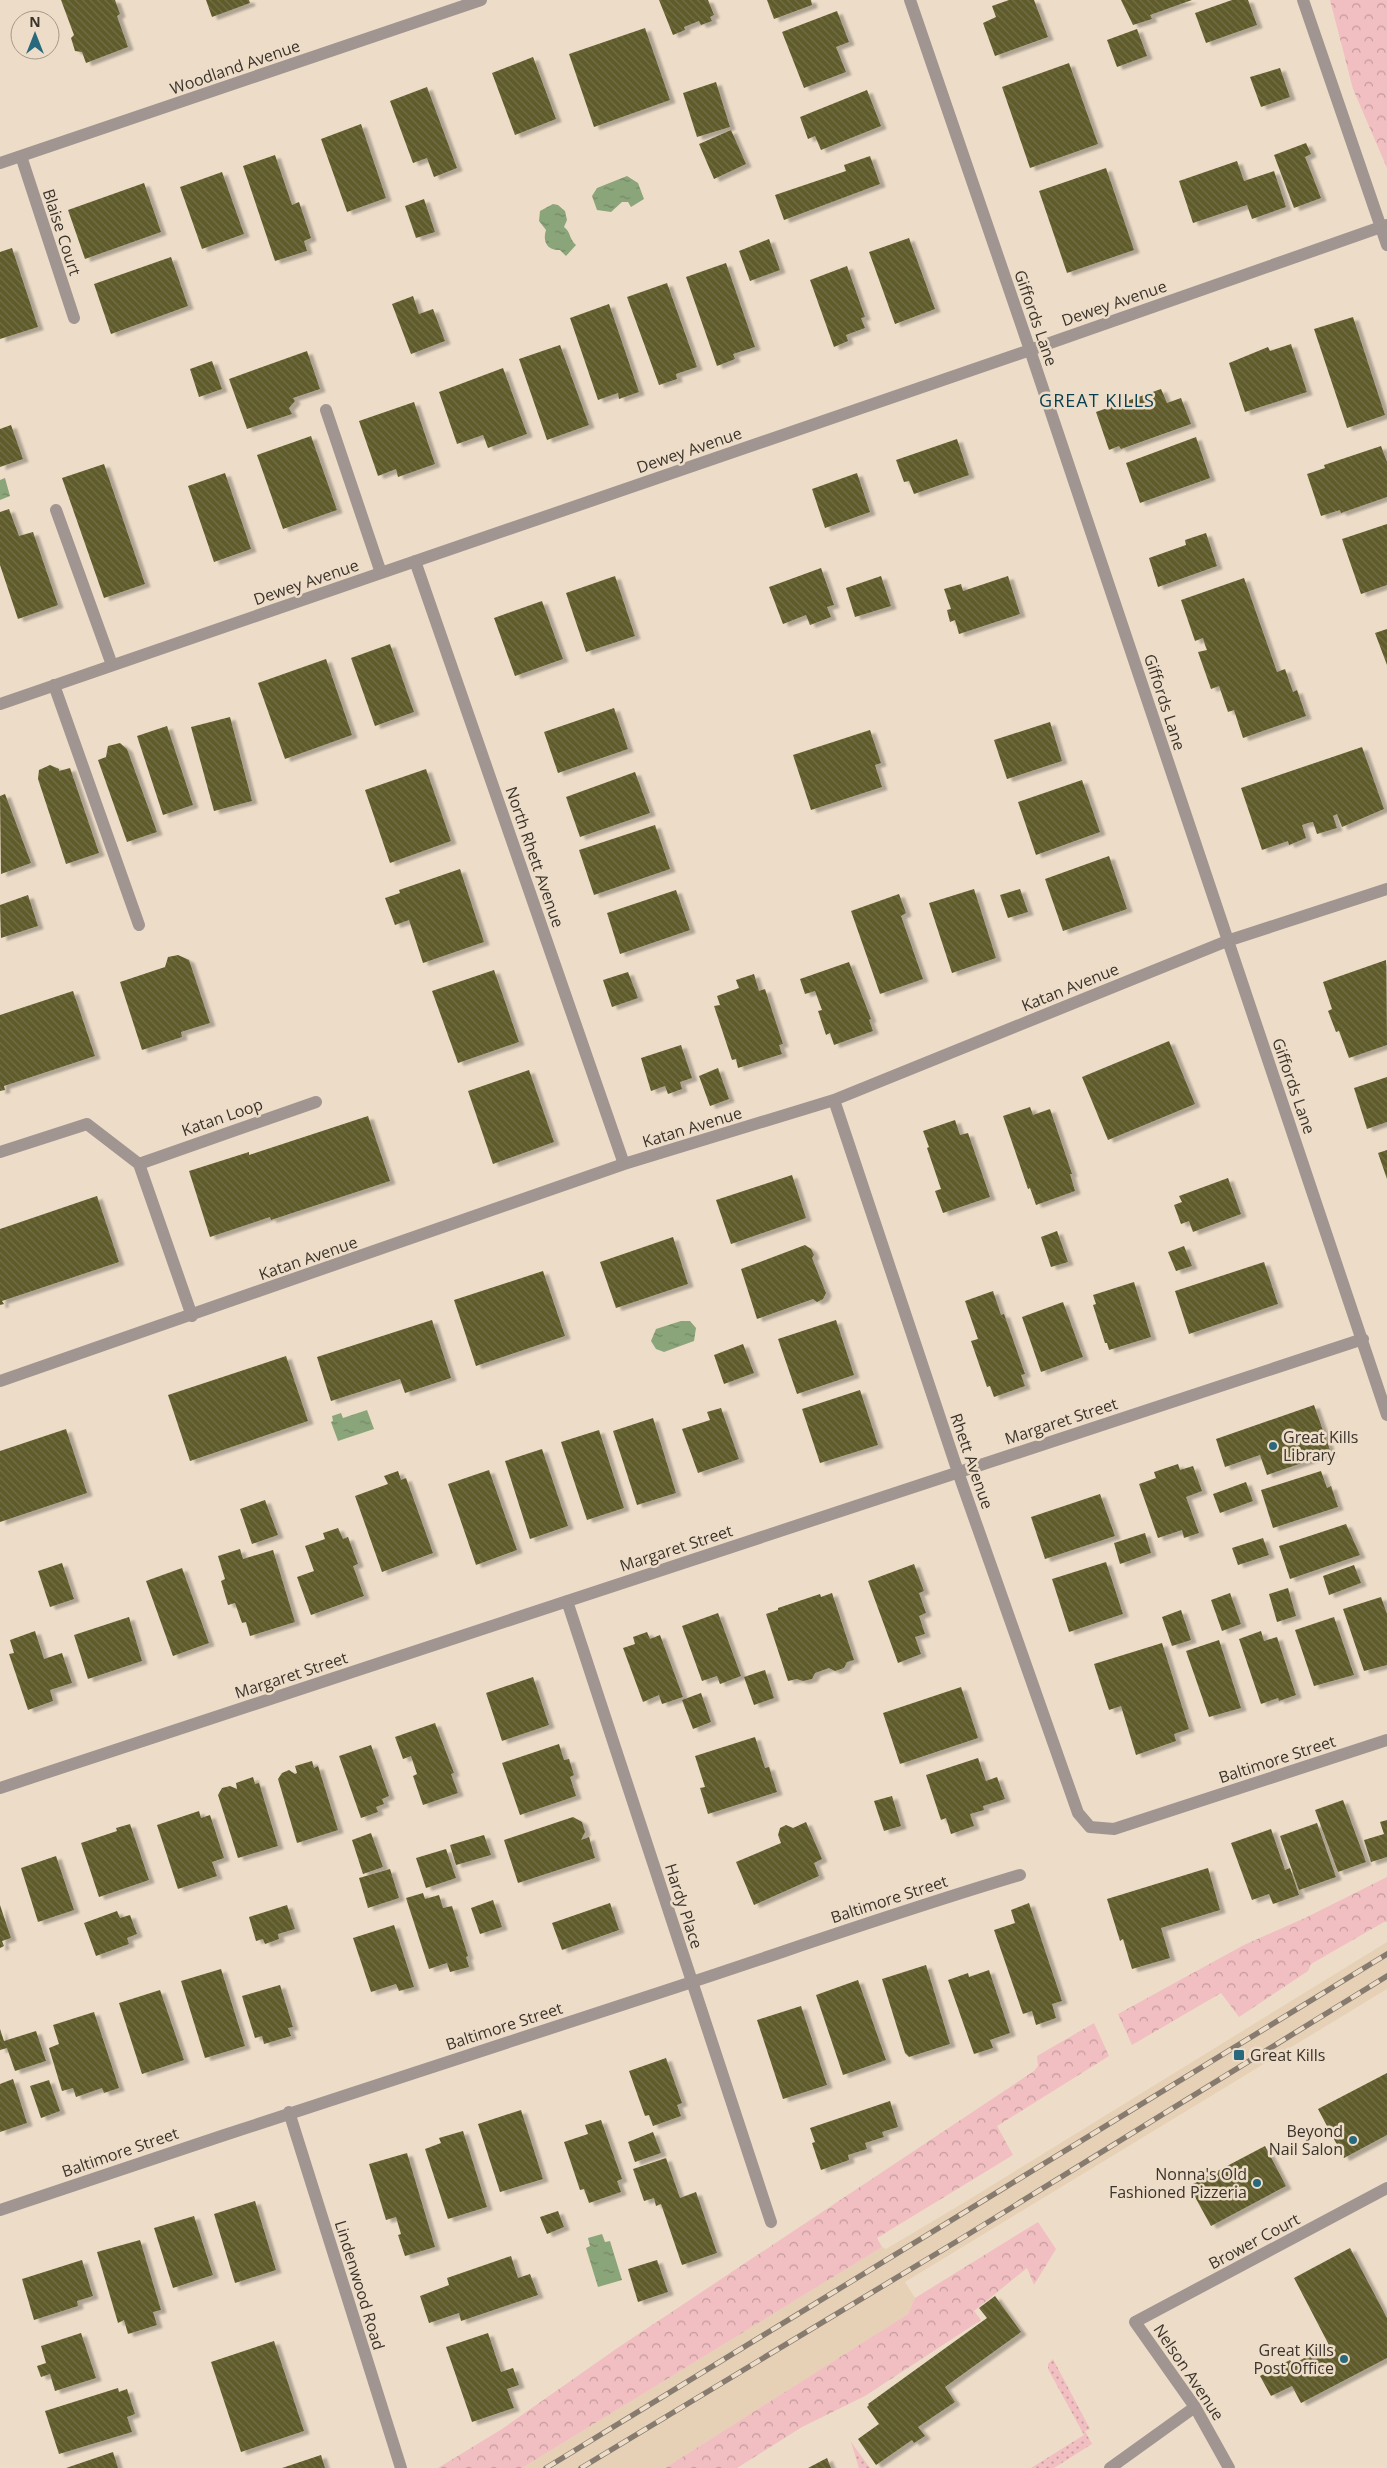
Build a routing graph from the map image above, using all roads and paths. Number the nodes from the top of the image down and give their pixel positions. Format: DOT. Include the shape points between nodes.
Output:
graph roads {
  1 [pos="481,0"];
  2 [pos="910,0"];
  3 [pos="1303,0"];
  4 [pos="21,156"];
  5 [pos="0,163"];
  6 [pos="1384,226"];
  7 [pos="1387,246"];
  8 [pos="74,318"];
  9 [pos="1030,350"];
  10 [pos="326,410"];
  11 [pos="56,510"];
  12 [pos="415,561"];
  13 [pos="381,573"];
  14 [pos="112,665"];
  15 [pos="54,685"];
  16 [pos="0,704"];
  17 [pos="1387,889"];
  18 [pos="138,925"];
  19 [pos="1227,941"];
  20 [pos="834,1100"];
  21 [pos="316,1102"];
  22 [pos="0,1152"];
  23 [pos="139,1164"];
  24 [pos="624,1164"];
  25 [pos="192,1316"];
  26 [pos="1363,1339"];
  27 [pos="0,1381"];
  28 [pos="1387,1415"];
  29 [pos="958,1472"];
  30 [pos="568,1601"];
  31 [pos="1387,1740"];
  32 [pos="0,1788"];
  33 [pos="1090,1827"];
  34 [pos="1020,1875"];
  35 [pos="692,1982"];
  36 [pos="288,2112"];
  37 [pos="1387,2188"];
  38 [pos="0,2210"];
  39 [pos="771,2222"];
  40 [pos="1135,2322"];
  41 [pos="1195,2407"];
  42 [pos="401,2468"];
  43 [pos="1110,2468"];
  44 [pos="1229,2468"];
  1 -- 4 [label="street, Woodland Avenue"];
  2 -- 9 [label="street, Giffords Lane"];
  3 -- 6 [label="street"];
  4 -- 5 [label="street, Woodland Avenue"];
  4 -- 8 [label="street, Blaise Court"];
  6 -- 7 [label="street"];
  6 -- 9 [label="street, Dewey Avenue"];
  9 -- 12 [label="street, Dewey Avenue"];
  9 -- 19 [label="street, Giffords Lane"];
  10 -- 13 [label="street"];
  11 -- 14 [label="street"];
  12 -- 13 [label="street, Dewey Avenue"];
  12 -- 24 [label="street, North Rhett Avenue"];
  13 -- 14 [label="street, Dewey Avenue"];
  14 -- 15 [label="street, Dewey Avenue"];
  15 -- 16 [label="street, Dewey Avenue"];
  15 -- 18 [label="street"];
  17 -- 19 [label="street, Katan Avenue"];
  19 -- 20 [label="street, Katan Avenue"];
  19 -- 26 [label="street, Giffords Lane"];
  20 -- 24 [label="street, Katan Avenue"];
  20 -- 29 [label="street, Rhett Avenue"];
  21 -- 23 [label="street, Katan Loop"];
  22 -- 23 [label="street" via="87,1124"];
  23 -- 25 [label="street"];
  24 -- 25 [label="street, Katan Avenue"];
  25 -- 27 [label="street, Katan Avenue"];
  26 -- 28 [label="street, Giffords Lane"];
  26 -- 29 [label="street, Margaret Street"];
  29 -- 30 [label="street, Margaret Street"];
  29 -- 33 [label="street, Rhett Avenue" via="1078,1813"];
  30 -- 32 [label="street, Margaret Street"];
  30 -- 35 [label="street, Hardy Place"];
  31 -- 33 [label="street, Baltimore Street" via="1114,1829"];
  34 -- 35 [label="street, Baltimore Street" via="916,1906"];
  35 -- 36 [label="street, Baltimore Street"];
  35 -- 39 [label="street, Hardy Place"];
  36 -- 38 [label="street, Baltimore Street"];
  36 -- 42 [label="street, Lindenwood Road"];
  37 -- 40 [label="street, Brower Court"];
  40 -- 41 [label="street, Nelson Avenue"];
  41 -- 43 [label="street"];
  41 -- 44 [label="street, Nelson Avenue"];
}
